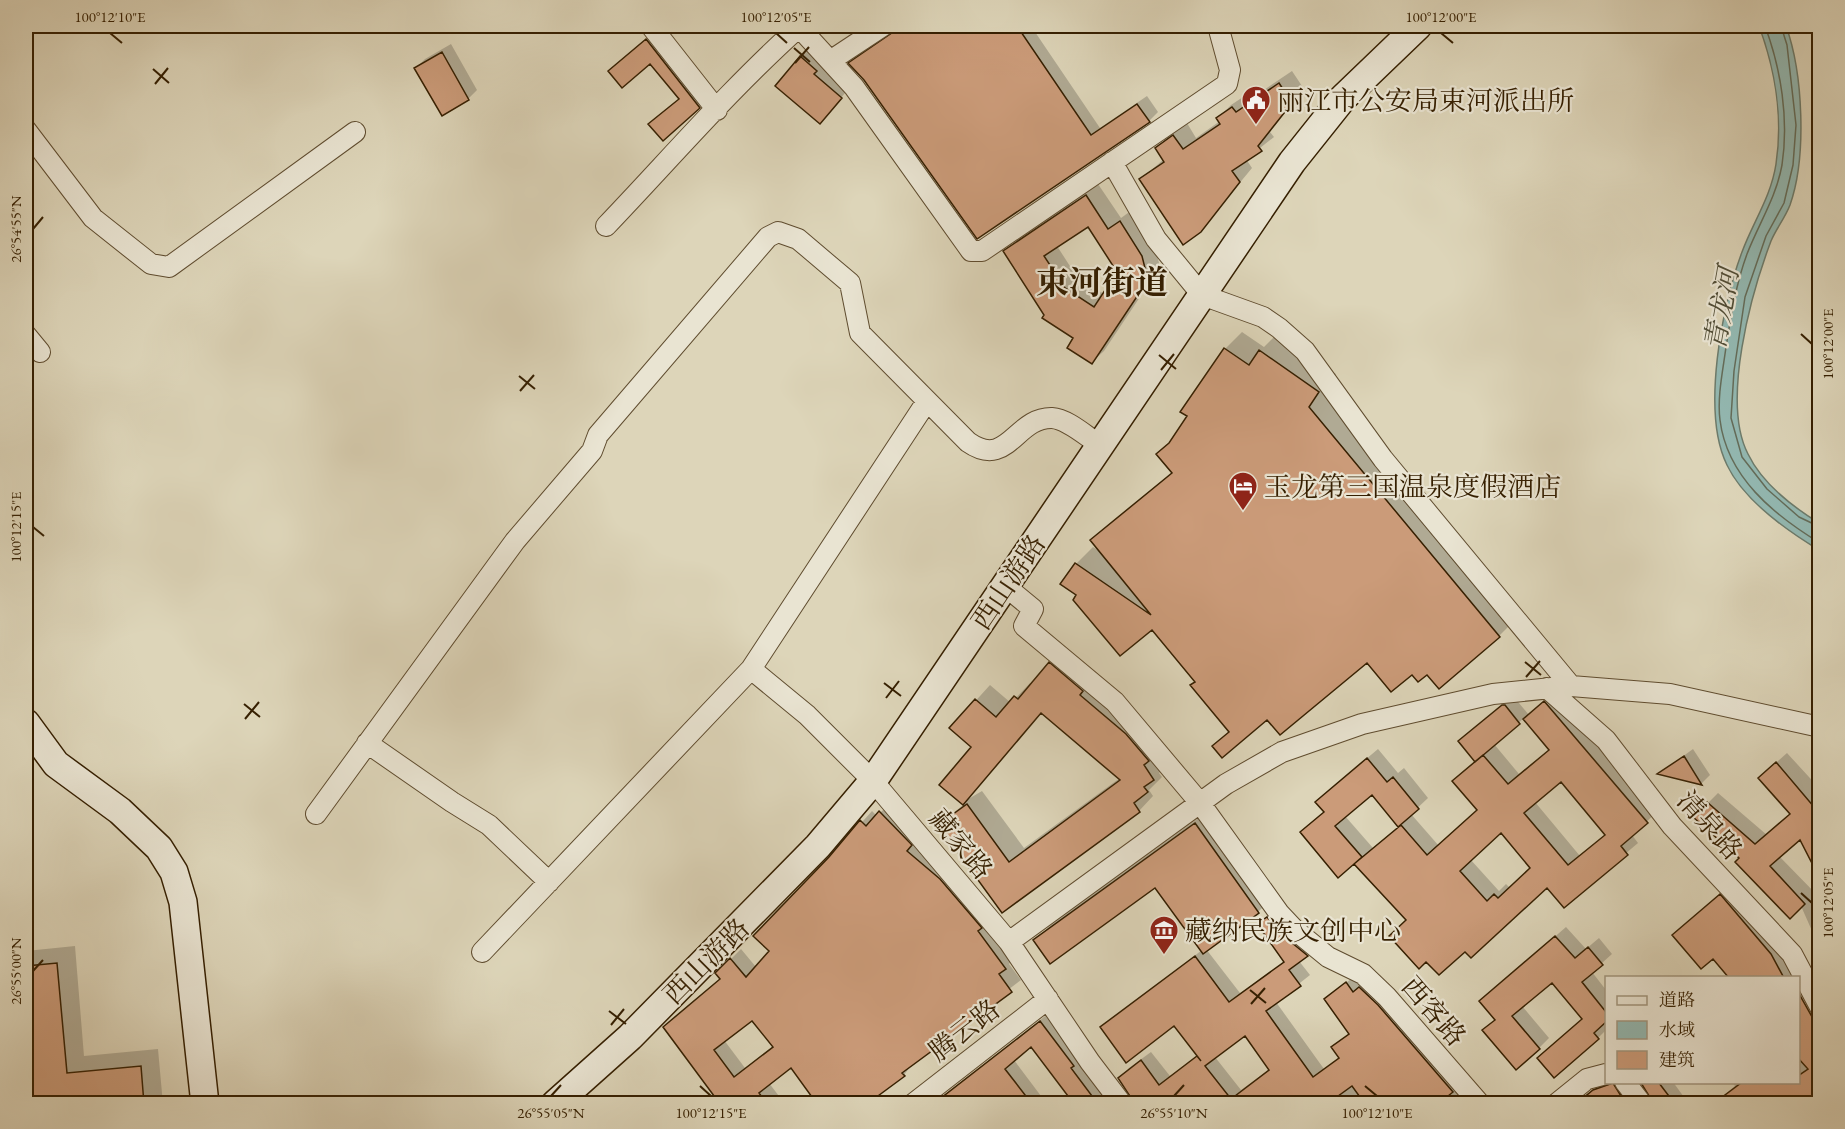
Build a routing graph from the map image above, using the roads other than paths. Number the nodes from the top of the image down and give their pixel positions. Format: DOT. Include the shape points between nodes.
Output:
graph roads {
  1 [pos="651,26"];
  2 [pos="799,26"];
  3 [pos="883,26"];
  4 [pos="1218,26"];
  5 [pos="1418,26"];
  6 [pos="830,61"];
  7 [pos="717,110"];
  8 [pos="26,130"];
  9 [pos="355,132"];
  10 [pos="1112,162"];
  11 [pos="606,226"];
  12 [pos="1202,295"];
  13 [pos="26,335"];
  14 [pos="40,352"];
  15 [pos="927,401"];
  16 [pos="1101,445"];
  17 [pos="1005,586"];
  18 [pos="751,669"];
  19 [pos="1571,686"];
  20 [pos="1547,688"];
  21 [pos="26,723"];
  22 [pos="1820,727"];
  23 [pos="368,743"];
  24 [pos="873,781"];
  25 [pos="1200,803"];
  26 [pos="316,814"];
  27 [pos="549,882"];
  28 [pos="1009,942"];
  29 [pos="482,952"];
  30 [pos="1048,999"];
  31 [pos="1820,1007"];
  32 [pos="1605,1074"];
  33 [pos="1626,1084"];
  34 [pos="1477,1103"];
  35 [pos="206,1104"];
  36 [pos="555,1104"];
  37 [pos="913,1104"];
  38 [pos="1122,1104"];
  39 [pos="1556,1104"];
  40 [pos="1642,1104"];
  1 -- 7 [label="street"];
  2 -- 6 [label="street"];
  2 -- 7 [label="street" via="747,74"];
  3 -- 6 [label="street"];
  4 -- 10 [label="street" via="1230,70 1227,84"];
  5 -- 12 [label="street, 西山游路" via="1368,72 1317,130"];
  6 -- 10 [label="street" via="854,87 971,251 982,251"];
  7 -- 11 [label="street"];
  8 -- 9 [label="street" via="93,218 151,264 169,267"];
  10 -- 12 [label="street" via="1156,239"];
  12 -- 16 [label="street, 西山游路"];
  12 -- 19 [label="street" via="1263,317 1300,346 1383,459"];
  13 -- 14 [label="street"];
  15 -- 16 [label="street" via="980,450 1000,449 1035,421 1052,418"];
  15 -- 18 [label="street"];
  15 -- 23 [label="street" via="860,333 850,284 798,239 778,232 768,237 598,435 592,451 515,541"];
  16 -- 17 [label="street, 西山游路"];
  17 -- 24 [label="street, 西山游路"];
  17 -- 25 [label="street, 西客路" via="1033,609 1024,626 1115,702"];
  18 -- 24 [label="street, 藏家路" via="807,715"];
  18 -- 27 [label="street"];
  19 -- 20 [label="street"];
  19 -- 22 [label="street" via="1677,695"];
  20 -- 25 [label="street" via="1458,700 1335,731 1253,767"];
  20 -- 31 [label="street, 清泉路" via="1606,740 1672,826 1792,954"];
  21 -- 35 [label="street" via="56,764 149,837 174,872 183,902"];
  23 -- 26 [label="street"];
  23 -- 27 [label="street" via="489,825"];
  24 -- 28 [label="street, 藏家路"];
  24 -- 36 [label="street, 西山游路" via="794,871 630,1037"];
  25 -- 28 [label="street"];
  25 -- 34 [label="street, 西客路" via="1279,913 1328,957 1362,974 1387,997"];
  27 -- 29 [label="street"];
  28 -- 30 [label="street, 藏家路"];
  30 -- 37 [label="street, 腾云路"];
  30 -- 38 [label="street, 藏家路"];
  32 -- 39 [label="street" via="1587,1079"];
  33 -- 40 [label="street"];
}
